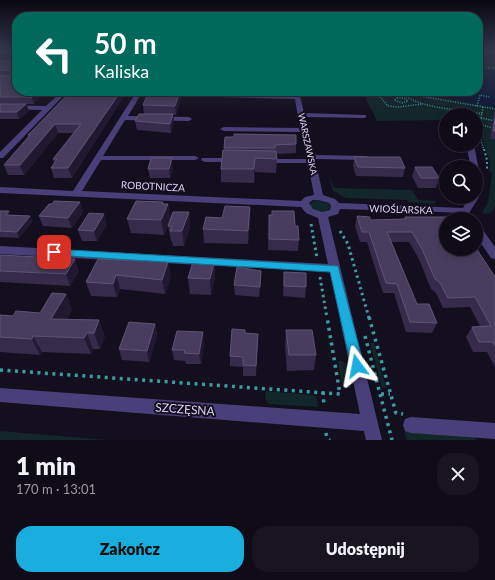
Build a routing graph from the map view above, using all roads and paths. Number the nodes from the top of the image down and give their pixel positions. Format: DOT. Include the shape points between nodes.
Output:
graph roads {
  1 [pos="59,96"];
  2 [pos="137,96"];
  3 [pos="297,96"];
  4 [pos="379,96"];
  5 [pos="404,96"];
  6 [pos="419,96"];
  7 [pos="480,96"];
  8 [pos="483,96"];
  9 [pos="490,97"];
  10 [pos="408,99"];
  11 [pos="404,103"];
  12 [pos="427,104"];
  13 [pos="407,106"];
  14 [pos="477,106"];
  15 [pos="0,107"];
  16 [pos="482,107"];
  17 [pos="46,108"];
  18 [pos="449,108"];
  19 [pos="495,109"];
  20 [pos="301,115"];
  21 [pos="364,116"];
  22 [pos="124,118"];
  23 [pos="483,118"];
  24 [pos="189,119"];
  25 [pos="495,121"];
  26 [pos="483,125"];
  27 [pos="224,129"];
  28 [pos="495,129"];
  29 [pos="304,130"];
  30 [pos="0,142"];
  31 [pos="13,143"];
  32 [pos="0,156"];
  33 [pos="100,158"];
  34 [pos="194,158"];
  35 [pos="375,158"];
  36 [pos="311,159"];
  37 [pos="205,160"];
  38 [pos="0,190"];
  39 [pos="76,193"];
  40 [pos="319,197"];
  41 [pos="304,204"];
  42 [pos="336,206"];
  43 [pos="439,213"];
  44 [pos="323,216"];
  45 [pos="310,219"];
  46 [pos="339,227"];
  47 [pos="483,238"];
  48 [pos="0,250"];
  49 [pos="495,255"];
  50 [pos="318,267"];
  51 [pos="335,268"];
  52 [pos="0,370"];
  53 [pos="323,392"];
  54 [pos="340,394"];
  55 [pos="346,394"];
  56 [pos="375,394"];
  57 [pos="390,394"];
  58 [pos="0,395"];
  59 [pos="324,408"];
  60 [pos="396,413"];
  61 [pos="385,415"];
  62 [pos="370,423"];
  63 [pos="411,425"];
  64 [pos="495,431"];
  65 [pos="326,433"];
  66 [pos="330,440"];
  67 [pos="374,440"];
  68 [pos="392,440"];
  1 -- 17 [label="street"];
  2 -- 22 [label="street"];
  3 -- 20 [label="street, WARSZAWSKA"];
  4 -- 13 [label="path" via="386,106"];
  5 -- 10 [label="path"];
  6 -- 14 [label="path"];
  7 -- 14 [label="path"];
  8 -- 9 [label="path"];
  10 -- 11 [label="path"];
  10 -- 11 [label="path" via="394,100"];
  10 -- 12 [label="path"];
  11 -- 13 [label="path"];
  12 -- 13 [label="path"];
  12 -- 18 [label="path"];
  14 -- 16 [label="path"];
  15 -- 17 [label="street"];
  16 -- 19 [label="path"];
  17 -- 31 [label="street"];
  20 -- 21 [label="street"];
  20 -- 29 [label="street, WARSZAWSKA"];
  22 -- 24 [label="street"];
  22 -- 33 [label="street"];
  23 -- 25 [label="path"];
  26 -- 28 [label="path"];
  27 -- 29 [label="street"];
  29 -- 36 [label="street, WARSZAWSKA"];
  30 -- 31 [label="street"];
  31 -- 32 [label="street"];
  33 -- 34 [label="street"];
  33 -- 39 [label="street"];
  35 -- 36 [label="street"];
  36 -- 37 [label="street"];
  36 -- 40 [label="street, WARSZAWSKA"];
  38 -- 39 [label="street, ROBOTNICZA"];
  39 -- 41 [label="street, ROBOTNICZA"];
  40 -- 41 [label="street" via="310,198"];
  40 -- 42 [label="street" via="332,201"];
  41 -- 44 [label="street" via="310,213"];
  42 -- 43 [label="street, WIOŚLARSKA"];
  42 -- 44 [label="street" via="332,214"];
  44 -- 51 [label="street"];
  45 -- 50 [label="path"];
  46 -- 57 [label="path" via="348,244"];
  47 -- 49 [label="street"];
  48 -- 50 [label="street"];
  50 -- 51 [label="street"];
  50 -- 54 [label="path"];
  51 -- 62 [label="street"];
  52 -- 53 [label="path"];
  53 -- 54 [label="path"];
  53 -- 59 [label="path"];
  54 -- 55 [label="path"];
  56 -- 57 [label="path"];
  57 -- 60 [label="path"];
  58 -- 62 [label="street, SZCZĘSNA"];
  61 -- 68 [label="path"];
  62 -- 67 [label="street"];
  63 -- 64 [label="street"];
  65 -- 66 [label="path"];
}
